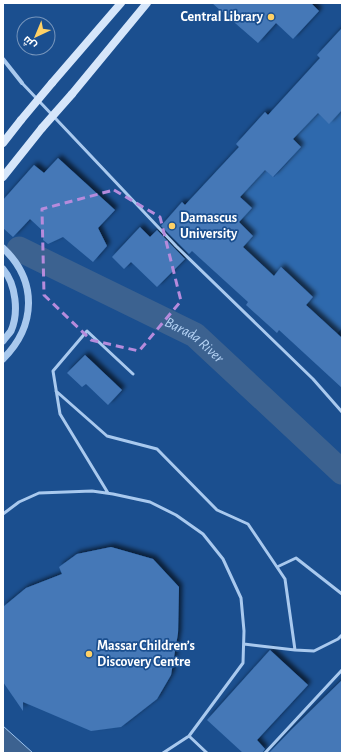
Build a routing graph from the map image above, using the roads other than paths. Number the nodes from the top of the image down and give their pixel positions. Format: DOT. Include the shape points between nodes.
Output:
graph roads {
  1 [pos="121,3"];
  2 [pos="147,3"];
  3 [pos="3,59"];
  4 [pos="22,83"];
  5 [pos="3,143"];
  6 [pos="3,177"];
  7 [pos="3,248"];
  8 [pos="3,269"];
  9 [pos="3,341"];
  10 [pos="3,360"];
  11 [pos="133,374"];
  12 [pos="56,390"];
  13 [pos="342,412"];
  14 [pos="108,493"];
  15 [pos="3,514"];
  16 [pos="277,567"];
  17 [pos="342,594"];
  18 [pos="342,635"];
  19 [pos="244,644"];
  20 [pos="295,650"];
  21 [pos="342,670"];
  22 [pos="189,736"];
  23 [pos="163,753"];
  24 [pos="207,753"];
  25 [pos="265,753"];
  1 -- 5 [label="main road, bridge"];
  2 -- 6 [label="main road, bridge"];
  3 -- 4 [label="street"];
  4 -- 13 [label="lane" via="176,246 313,379"];
  7 -- 10 [label="street" via="23,276 28,300 26,324 22,335"];
  8 -- 9 [label="street" via="12,285 15,300 11,331"];
  11 -- 12 [label="lane" via="87,331 53,371"];
  12 -- 14 [label="lane" via="60,414"];
  12 -- 16 [label="lane" via="107,436 157,449 217,510 248,524"];
  14 -- 15 [label="lane" via="39,493 19,502"];
  14 -- 19 [label="lane" via="150,502 176,515 203,534 223,560 241,598"];
  16 -- 17 [label="lane" via="296,558"];
  16 -- 20 [label="lane" via="285,579"];
  18 -- 20 [label="lane" via="314,651"];
  19 -- 20 [label="lane"];
  19 -- 22 [label="lane" via="243,663"];
  21 -- 25 [label="lane"];
  22 -- 23 [label="lane"];
  22 -- 24 [label="lane"];
}
